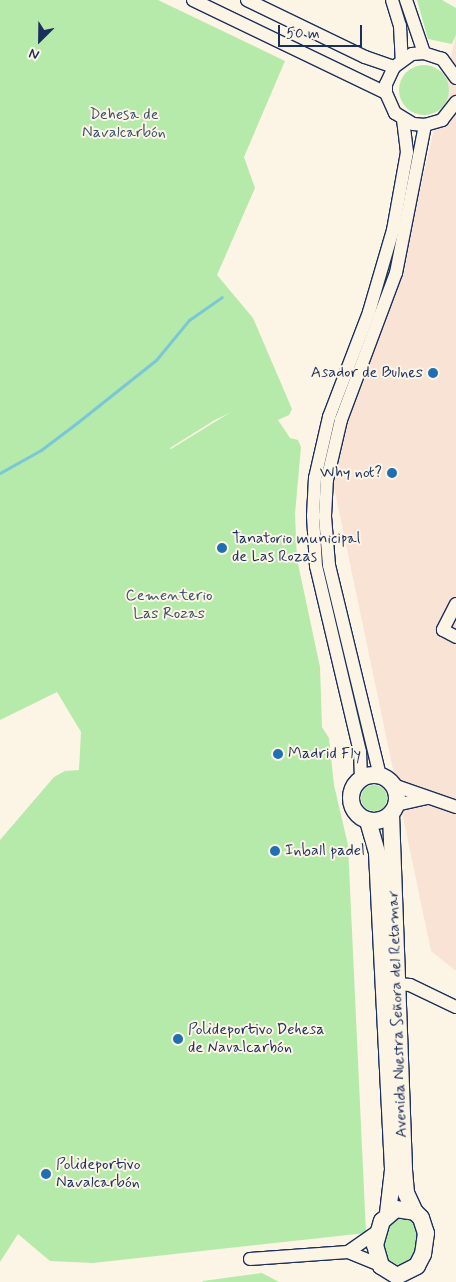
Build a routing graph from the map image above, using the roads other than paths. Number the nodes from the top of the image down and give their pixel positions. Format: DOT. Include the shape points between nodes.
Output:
graph roads {
  1 [pos="193,0"];
  2 [pos="247,0"];
  3 [pos="392,0"];
  4 [pos="406,0"];
  5 [pos="424,53"];
  6 [pos="456,55"];
  7 [pos="442,59"];
  8 [pos="398,63"];
  9 [pos="456,78"];
  10 [pos="386,94"];
  11 [pos="456,102"];
  12 [pos="403,120"];
  13 [pos="442,120"];
  14 [pos="456,124"];
  15 [pos="425,125"];
  16 [pos="456,604"];
  17 [pos="456,636"];
  18 [pos="361,779"];
  19 [pos="386,781"];
  20 [pos="427,798"];
  21 [pos="456,807"];
  22 [pos="393,810"];
  23 [pos="368,821"];
  24 [pos="398,984"];
  25 [pos="456,1007"];
  26 [pos="415,1212"];
  27 [pos="388,1214"];
  28 [pos="377,1232"];
  29 [pos="348,1252"];
  30 [pos="250,1259"];
  31 [pos="381,1265"];
  32 [pos="396,1279"];
  33 [pos="376,1282"];
  1 -- 10 [label="street"];
  2 -- 8 [label="street" via="365,57"];
  3 -- 8 [label="street" via="400,26"];
  4 -- 5 [label="street"];
  5 -- 7 [label="street"];
  5 -- 8 [label="street"];
  6 -- 7 [label="street"];
  7 -- 9 [label="street"];
  8 -- 10 [label="street" via="386,84"];
  10 -- 12 [label="street" via="392,108"];
  11 -- 13 [label="street"];
  12 -- 15 [label="street"];
  12 -- 18 [label="street" via="407,152 393,230 369,312 329,416 315,488 316,566 360,752"];
  13 -- 14 [label="street"];
  13 -- 15 [label="street"];
  15 -- 19 [label="street" via="396,273 341,420 332,448 326,489 329,565"];
  16 -- 17 [label="street" via="443,630"];
  18 -- 19 [label="street"];
  18 -- 23 [label="street" via="353,787 350,800 356,813"];
  19 -- 20 [label="street"];
  19 -- 22 [label="street"];
  20 -- 21 [label="street"];
  20 -- 22 [label="street"];
  22 -- 23 [label="street" via="376,821"];
  22 -- 24 [label="street, Avenida Nuestra Señora del Retamar"];
  23 -- 27 [label="street, Avenida Nuestra Señora del Retamar" via="377,853 393,1170"];
  24 -- 25 [label="street" via="410,985"];
  24 -- 26 [label="street, Avenida Nuestra Señora del Retamar" via="404,1170 406,1193"];
  26 -- 27 [label="street" via="396,1209"];
  26 -- 32 [label="street" via="421,1218 426,1233 423,1254 417,1266"];
  27 -- 28 [label="street"];
  28 -- 29 [label="street"];
  28 -- 31 [label="street" via="375,1245"];
  29 -- 30 [label="street"];
  29 -- 31 [label="street"];
  31 -- 32 [label="street"];
  31 -- 33 [label="street"];
}
